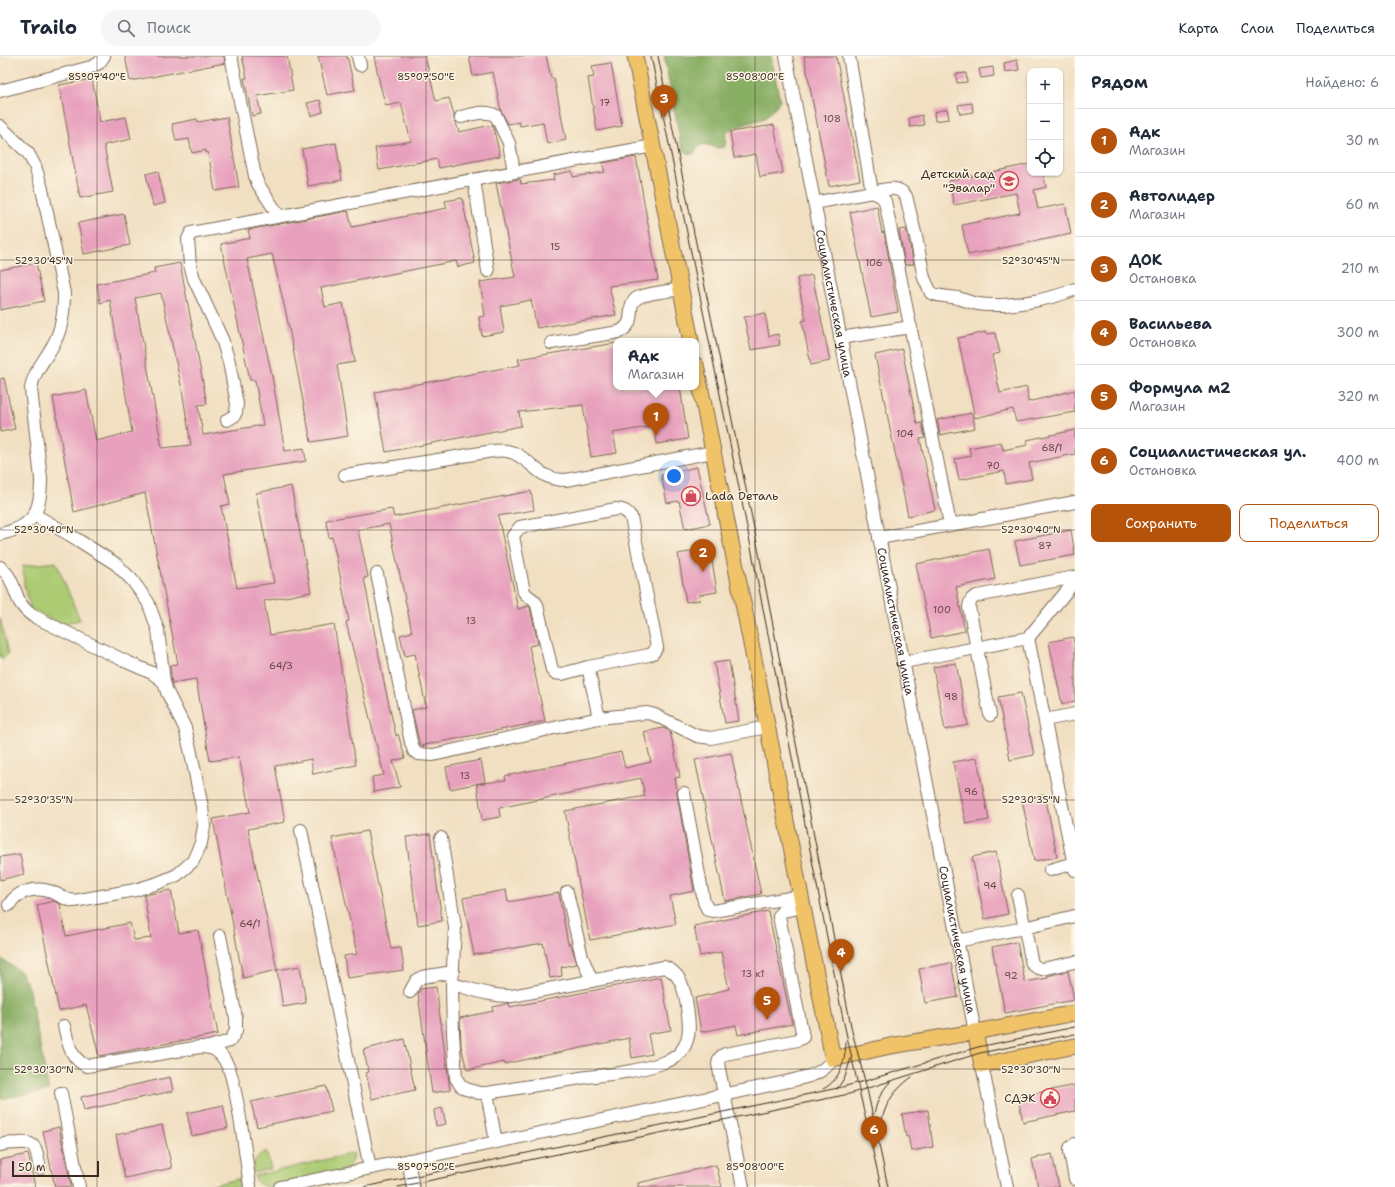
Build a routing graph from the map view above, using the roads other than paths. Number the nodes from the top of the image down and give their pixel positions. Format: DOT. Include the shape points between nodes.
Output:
graph roads {
  1 [pos="104,56"];
  2 [pos="231,56"];
  3 [pos="635,56"];
  4 [pos="786,56"];
  5 [pos="849,56"];
  6 [pos="0,91"];
  7 [pos="461,117"];
  8 [pos="0,126"];
  9 [pos="653,146"];
  10 [pos="514,172"];
  11 [pos="474,180"];
  12 [pos="872,192"];
  13 [pos="814,203"];
  14 [pos="279,216"];
  15 [pos="488,271"];
  16 [pos="681,289"];
  17 [pos="1075,289"];
  18 [pos="910,327"];
  19 [pos="690,338"];
  20 [pos="840,338"];
  21 [pos="551,343"];
  22 [pos="699,380"];
  23 [pos="227,420"];
  24 [pos="713,452"];
  25 [pos="345,475"];
  26 [pos="1075,502"];
  27 [pos="35,515"];
  28 [pos="950,524"];
  29 [pos="0,534"];
  30 [pos="879,538"];
  31 [pos="0,567"];
  32 [pos="377,574"];
  33 [pos="1075,578"];
  34 [pos="1075,581"];
  35 [pos="1028,638"];
  36 [pos="978,648"];
  37 [pos="904,662"];
  38 [pos="588,667"];
  39 [pos="164,682"];
  40 [pos="1075,714"];
  41 [pos="990,715"];
  42 [pos="599,718"];
  43 [pos="1045,720"];
  44 [pos="767,728"];
  45 [pos="684,794"];
  46 [pos="1070,817"];
  47 [pos="301,830"];
  48 [pos="441,838"];
  49 [pos="1074,867"];
  50 [pos="1050,870"];
  51 [pos="567,892"];
  52 [pos="1018,895"];
  53 [pos="802,902"];
  54 [pos="9,905"];
  55 [pos="1075,916"];
  56 [pos="1024,928"];
  57 [pos="220,936"];
  58 [pos="957,941"];
  59 [pos="1075,962"];
  60 [pos="453,972"];
  61 [pos="592,981"];
  62 [pos="452,984"];
  63 [pos="410,992"];
  64 [pos="1075,1013"];
  65 [pos="64,1026"];
  66 [pos="975,1032"];
  67 [pos="1075,1046"];
  68 [pos="209,1047"];
  69 [pos="833,1059"];
  70 [pos="982,1065"];
  71 [pos="61,1092"];
  72 [pos="487,1093"];
  73 [pos="724,1094"];
  74 [pos="496,1142"];
  75 [pos="1075,1144"];
  76 [pos="0,1145"];
  77 [pos="408,1160"];
  78 [pos="40,1168"];
  79 [pos="370,1168"];
  80 [pos="1075,1179"];
  81 [pos="79,1187"];
  82 [pos="250,1187"];
  83 [pos="280,1187"];
  84 [pos="413,1187"];
  85 [pos="743,1187"];
  86 [pos="1008,1187"];
  1 -- 6 [label="street" via="91,68"];
  2 -- 14 [label="street" via="255,176"];
  3 -- 9 [label="main road"];
  4 -- 13 [label="street, Социалистическая улица"];
  5 -- 12 [label="street"];
  7 -- 10 [label="street" via="481,113 492,113 496,116 508,143"];
  8 -- 27 [label="street" via="28,153 35,166 64,293 62,324 32,381 41,479 39,507"];
  9 -- 10 [label="street"];
  9 -- 16 [label="main road"];
  10 -- 11 [label="street"];
  11 -- 14 [label="street"];
  11 -- 15 [label="street"];
  12 -- 13 [label="street"];
  12 -- 17 [label="street" via="894,188 903,191 924,278 931,292 937,295 1000,306 1050,297"];
  12 -- 18 [label="street" via="885,201"];
  13 -- 20 [label="street, Социалистическая улица"];
  14 -- 23 [label="street" via="191,233 188,239 194,278 222,338 229,362 236,412"];
  16 -- 19 [label="main road"];
  16 -- 21 [label="street" via="637,298 631,308 628,326 619,332"];
  18 -- 20 [label="street"];
  18 -- 28 [label="street"];
  20 -- 30 [label="street, Социалистическая улица"];
  22 -- 24 [label="main road"];
  24 -- 25 [label="street" via="566,480 548,478 515,454 503,450"];
  24 -- 44 [label="main road"];
  26 -- 28 [label="street"];
  27 -- 29 [label="street" via="22,526"];
  27 -- 39 [label="street" via="116,564 132,580 148,602 158,630"];
  28 -- 30 [label="street"];
  30 -- 37 [label="street, Социалистическая улица"];
  31 -- 39 [label="street" via="9,576 24,610 152,672"];
  32 -- 42 [label="street" via="411,742 418,754 433,755"];
  33 -- 36 [label="street" via="973,597 969,606"];
  34 -- 35 [label="street"];
  35 -- 36 [label="street"];
  35 -- 43 [label="street"];
  36 -- 37 [label="street"];
  36 -- 41 [label="street"];
  37 -- 58 [label="street, Социалистическая улица"];
  38 -- 38 [label="street" via="649,655 657,646 631,517 621,509 520,527 513,536 524,592 537,605 552,670 554,673 562,674"];
  38 -- 42 [label="street"];
  39 -- 54 [label="street" via="185,728 202,808 202,843 193,861 177,875 135,890 74,901 53,892 31,890 13,898"];
  40 -- 43 [label="street"];
  42 -- 44 [label="street" via="647,713 703,738"];
  43 -- 46 [label="street"];
  44 -- 53 [label="main road"];
  45 -- 53 [label="street" via="704,902 708,910"];
  46 -- 49 [label="street"];
  47 -- 79 [label="street"];
  48 -- 60 [label="street" via="455,927"];
  49 -- 50 [label="street"];
  51 -- 61 [label="street" via="582,957"];
  52 -- 56 [label="street"];
  53 -- 69 [label="main road"];
  53 -- 73 [label="street" via="782,911 779,916 803,1037 721,1056 718,1064"];
  55 -- 56 [label="street"];
  56 -- 58 [label="street"];
  56 -- 59 [label="street" via="1030,961 1035,966 1042,969"];
  57 -- 68 [label="street" via="236,1018 236,1031 230,1041"];
  58 -- 66 [label="street, Социалистическая улица"];
  60 -- 62 [label="street"];
  60 -- 63 [label="street" via="422,977 416,981"];
  61 -- 62 [label="street" via="507,996"];
  61 -- 72 [label="street" via="664,967 671,969 684,990 689,1020 688,1039 682,1052 666,1062 651,1066"];
  62 -- 72 [label="street" via="456,1078 466,1089"];
  64 -- 66 [label="main road"];
  65 -- 68 [label="street" via="71,1053 86,1066"];
  66 -- 69 [label="main road" via="890,1046"];
  66 -- 70 [label="main road, Социалистическая улица"];
  67 -- 70 [label="main road"];
  68 -- 82 [label="street" via="218,1052 230,1068 243,1131"];
  69 -- 73 [label="street" via="827,1067 816,1074"];
  70 -- 86 [label="street, Социалистическая улица"];
  71 -- 81 [label="street"];
  72 -- 74 [label="street"];
  73 -- 74 [label="street"];
  73 -- 85 [label="street"];
  74 -- 77 [label="street"];
  75 -- 80 [label="street" via="1070,1148"];
  76 -- 78 [label="street" via="28,1142 36,1148"];
  77 -- 79 [label="street"];
  77 -- 84 [label="street"];
  79 -- 83 [label="street"];
}
